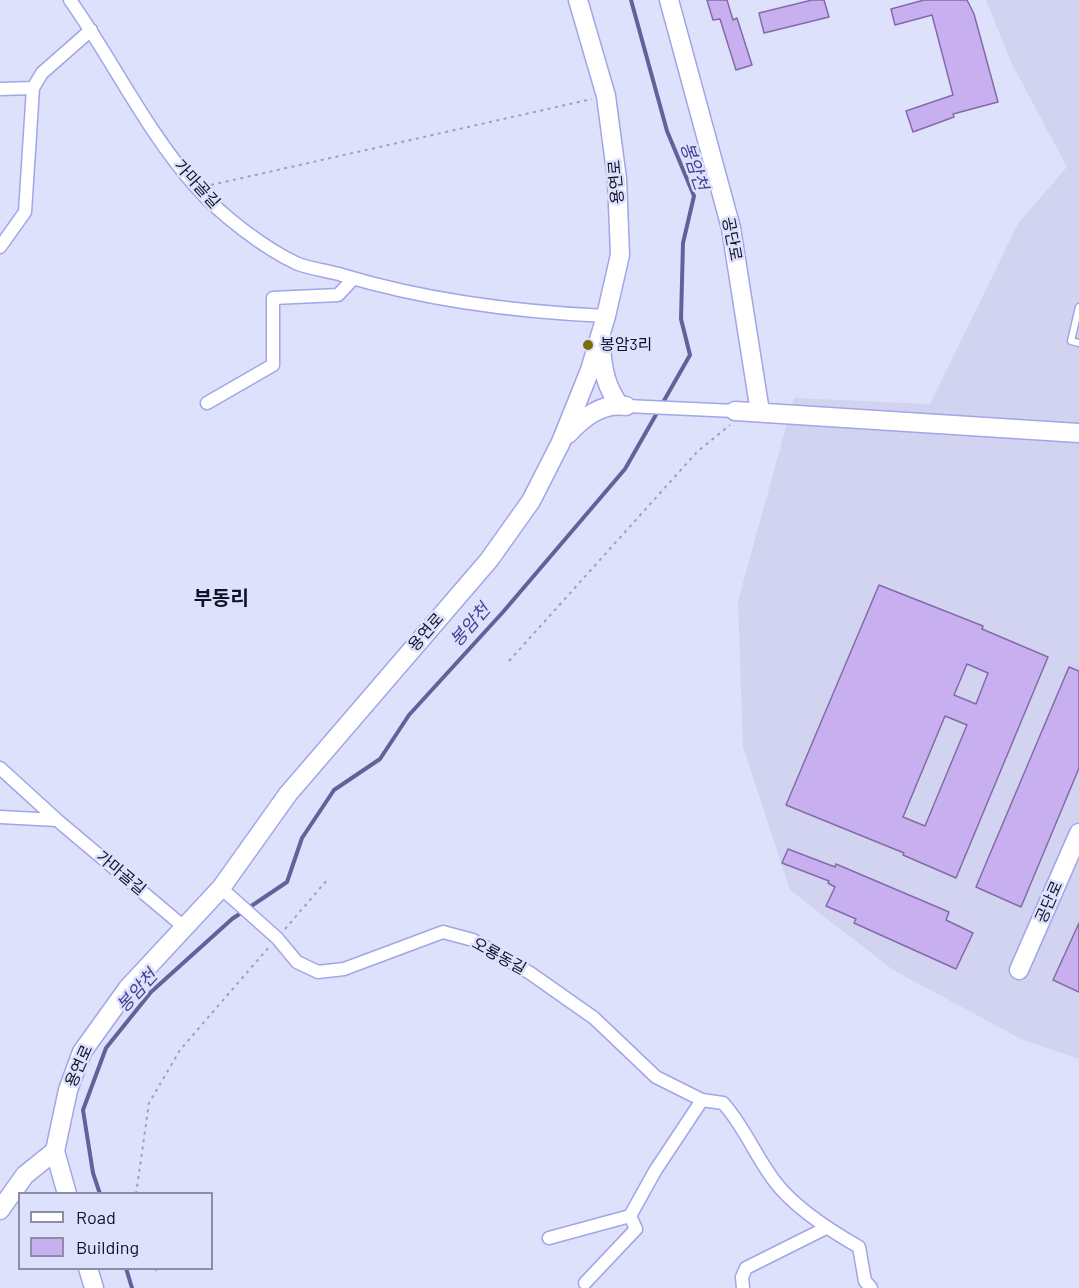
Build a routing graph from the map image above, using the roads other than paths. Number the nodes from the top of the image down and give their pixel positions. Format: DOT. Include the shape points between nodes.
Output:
graph roads {
  1 [pos="70,0"];
  2 [pos="578,0"];
  3 [pos="669,0"];
  4 [pos="91,30"];
  5 [pos="33,88"];
  6 [pos="0,89"];
  7 [pos="0,247"];
  8 [pos="353,279"];
  9 [pos="1079,307"];
  10 [pos="606,316"];
  11 [pos="601,334"];
  12 [pos="1079,343"];
  13 [pos="207,403"];
  14 [pos="623,406"];
  15 [pos="748,412"];
  16 [pos="1079,433"];
  17 [pos="561,442"];
  18 [pos="0,768"];
  19 [pos="0,817"];
  20 [pos="57,820"];
  21 [pos="1079,833"];
  22 [pos="227,894"];
  23 [pos="180,923"];
  24 [pos="1019,970"];
  25 [pos="702,1100"];
  26 [pos="56,1151"];
  27 [pos="66,1192"];
  28 [pos="0,1210"];
  29 [pos="630,1216"];
  30 [pos="826,1228"];
  31 [pos="549,1238"];
  32 [pos="88,1270"];
  33 [pos="585,1283"];
  34 [pos="94,1288"];
  35 [pos="743,1288"];
  36 [pos="871,1288"];
  1 -- 4 [label="street, 가마골길"];
  2 -- 10 [label="main road, 용연로" via="606,96 617,179 620,255"];
  3 -- 15 [label="main road, 공단로" via="731,228"];
  4 -- 5 [label="street" via="42,73"];
  4 -- 8 [label="street, 가마골길" via="148,126 197,188 225,215 298,264"];
  5 -- 6 [label="street"];
  5 -- 7 [label="street" via="26,212"];
  8 -- 10 [label="street, 가마골길" via="447,299 551,314"];
  8 -- 13 [label="street" via="338,295 273,298 273,365"];
  9 -- 12 [label="lane" via="1071,341"];
  10 -- 11 [label="main road, 용연로"];
  11 -- 14 [label="main road" via="608,389"];
  11 -- 17 [label="main road, 용연로"];
  14 -- 15 [label="street"];
  14 -- 17 [label="main road" via="583,417"];
  15 -- 16 [label="main road"];
  17 -- 22 [label="main road, 용연로" via="531,501 489,560 288,794"];
  18 -- 20 [label="street, 가마골길"];
  19 -- 20 [label="street"];
  20 -- 23 [label="street, 가마골길"];
  21 -- 24 [label="main road, 공단로"];
  22 -- 23 [label="main road, 용연로"];
  22 -- 25 [label="street, 오룡동길" via="277,938 297,962 318,972 344,969 443,932 473,940 530,973 594,1018 656,1077"];
  23 -- 26 [label="main road, 용연로" via="82,1052 68,1090"];
  25 -- 29 [label="street"];
  25 -- 30 [label="street, 오룡동길" via="723,1103 739,1121 776,1184"];
  26 -- 27 [label="main road, 용연로"];
  26 -- 28 [label="main road" via="25,1175"];
  29 -- 31 [label="street"];
  29 -- 33 [label="street" via="636,1229"];
  30 -- 35 [label="street" via="746,1268"];
  30 -- 36 [label="street, 오룡동길" via="859,1247 865,1281"];
  32 -- 34 [label="main road"];
}
